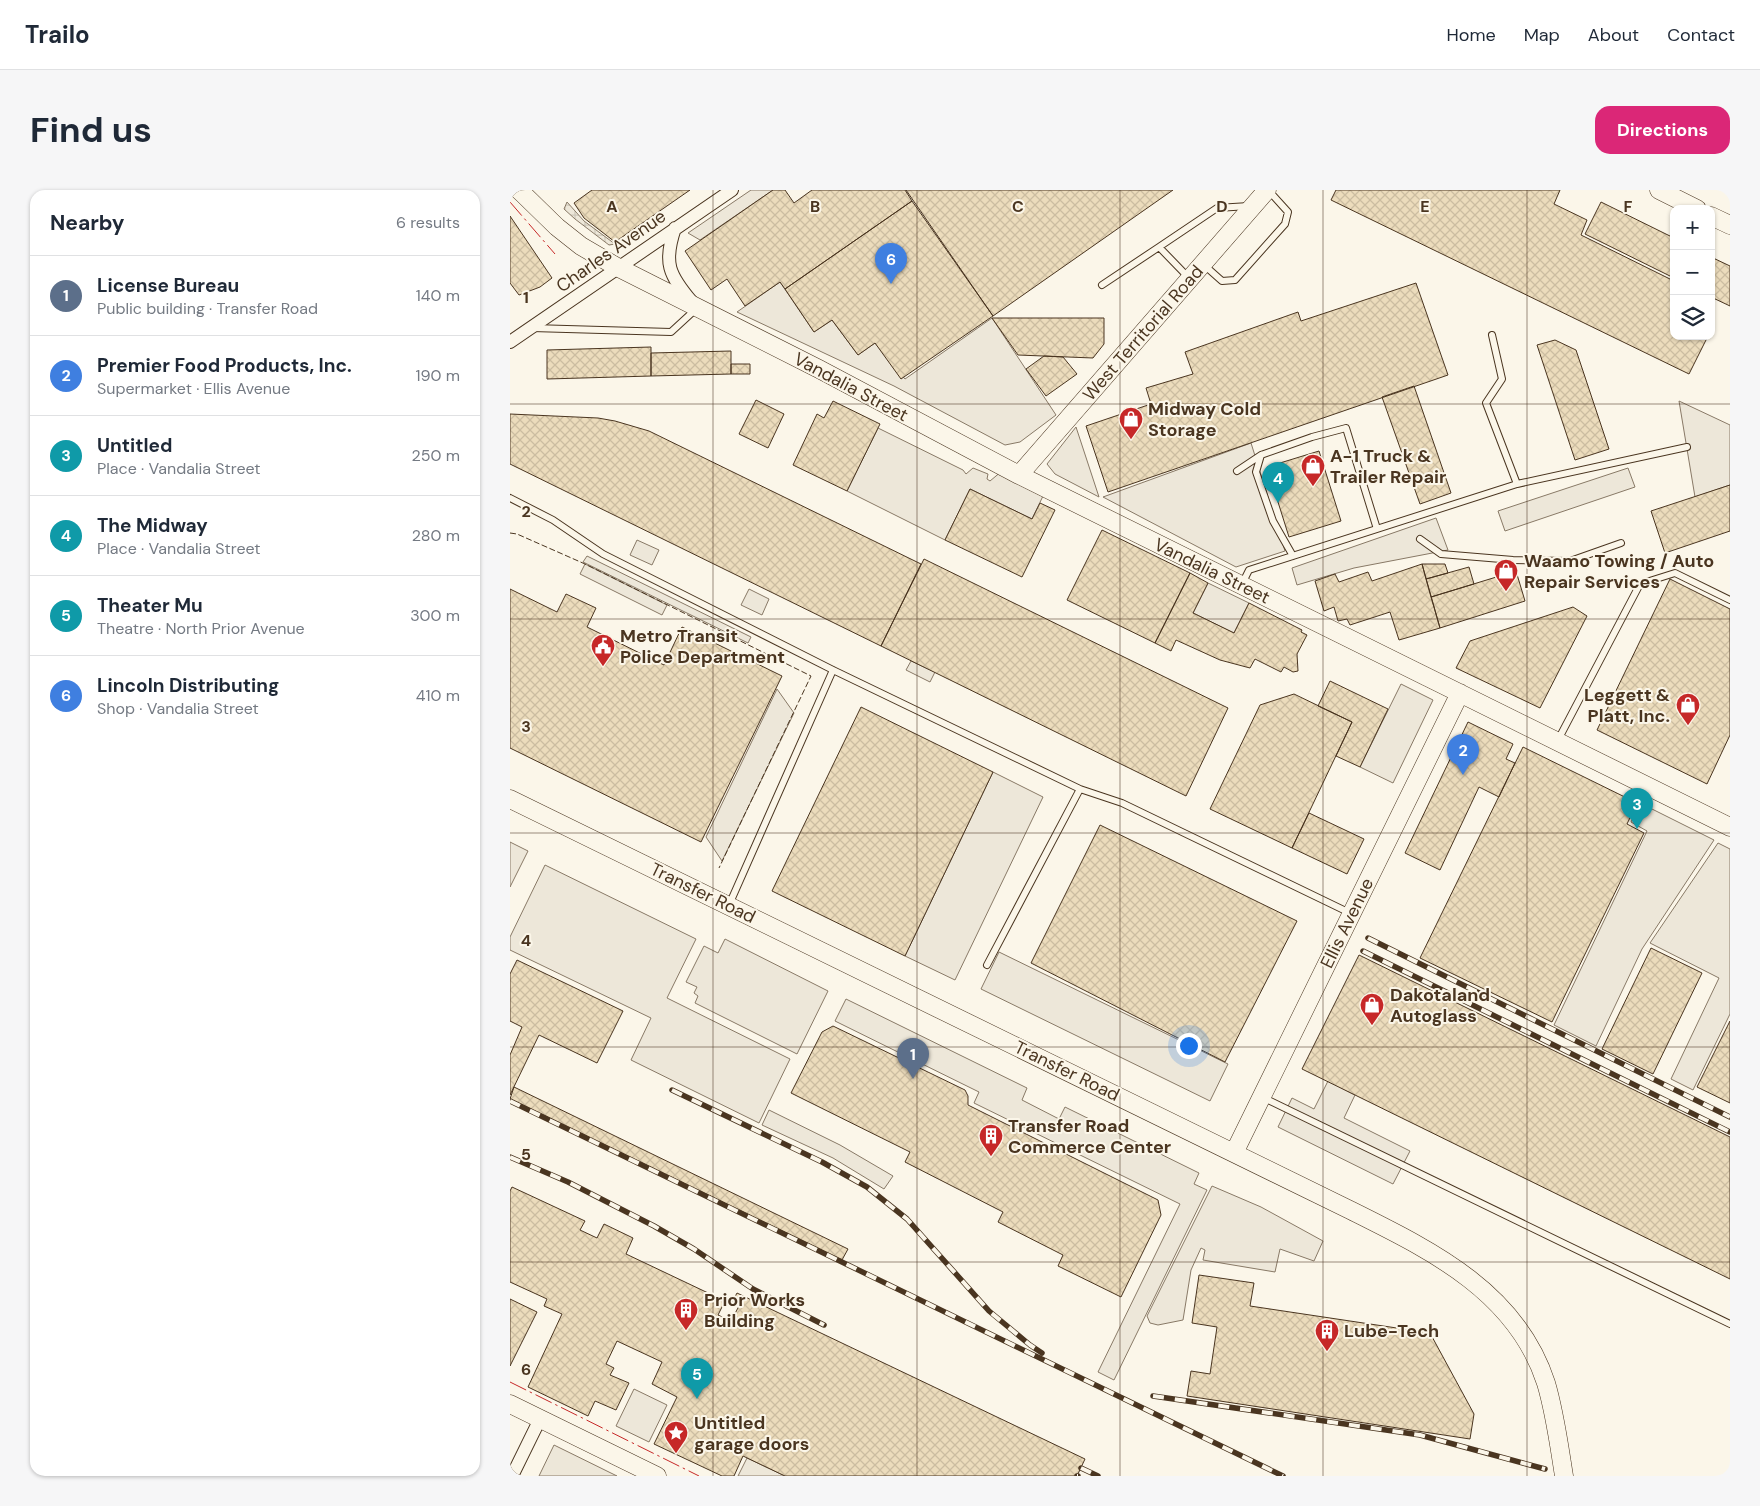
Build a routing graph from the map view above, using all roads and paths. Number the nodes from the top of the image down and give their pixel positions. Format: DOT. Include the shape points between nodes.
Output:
graph roads {
  1 [pos="519,190"];
  2 [pos="732,190"];
  3 [pos="1268,190"];
  4 [pos="1659,190"];
  5 [pos="1689,205"];
  6 [pos="1253,206"];
  7 [pos="1715,218"];
  8 [pos="1730,225"];
  9 [pos="675,228"];
  10 [pos="1159,247"];
  11 [pos="1203,263"];
  12 [pos="617,267"];
  13 [pos="1190,278"];
  14 [pos="1102,284"];
  15 [pos="697,308"];
  16 [pos="531,328"];
  17 [pos="1492,335"];
  18 [pos="510,342"];
  19 [pos="1687,447"];
  20 [pos="1261,455"];
  21 [pos="1237,471"];
  22 [pos="1019,476"];
  23 [pos="1517,484"];
  24 [pos="510,498"];
  25 [pos="1377,529"];
  26 [pos="1420,539"];
  27 [pos="1620,543"];
  28 [pos="1292,556"];
  29 [pos="1242,585"];
  30 [pos="1730,600"];
  31 [pos="833,670"];
  32 [pos="1460,693"];
  33 [pos="1558,741"];
  34 [pos="1080,789"];
  35 [pos="510,799"];
  36 [pos="1729,823"];
  37 [pos="729,906"];
  38 [pos="1351,914"];
  39 [pos="987,965"];
  40 [pos="1261,1097"];
  41 [pos="1234,1153"];
  42 [pos="1730,1324"];
  43 [pos="510,1404"];
  44 [pos="540,1419"];
  45 [pos="512,1476"];
  46 [pos="657,1476"];
  47 [pos="1564,1476"];
  1 -- 12 [label="street, Vandalia Street" via="581,246"];
  2 -- 9 [label="street, Charles Avenue"];
  3 -- 6 [label="street, West Territorial Road"];
  3 -- 11 [label="lane" via="1288,212 1285,224 1235,280 1222,281"];
  4 -- 5 [label="street"];
  6 -- 10 [label="lane" via="1217,208"];
  6 -- 11 [label="street, West Territorial Road"];
  7 -- 8 [label="street"];
  9 -- 12 [label="street, Charles Avenue"];
  9 -- 15 [label="street, Vandalia Street" via="668,265 678,286"];
  10 -- 13 [label="lane"];
  10 -- 14 [label="lane"];
  11 -- 13 [label="street, West Territorial Road"];
  12 -- 15 [label="street, Vandalia Street"];
  12 -- 16 [label="street, Charles Avenue"];
  13 -- 22 [label="street, West Territorial Road"];
  15 -- 16 [label="lane" via="671,332"];
  15 -- 22 [label="street, Vandalia Street"];
  16 -- 18 [label="street, Charles Avenue"];
  17 -- 23 [label="lane" via="1502,379 1486,404"];
  19 -- 23 [label="lane"];
  20 -- 21 [label="lane"];
  20 -- 25 [label="lane" via="1346,428"];
  20 -- 28 [label="lane" via="1256,472 1273,521"];
  22 -- 29 [label="street, Vandalia Street"];
  23 -- 25 [label="lane"];
  24 -- 31 [label="lane" via="553,520 603,554"];
  25 -- 28 [label="lane"];
  26 -- 27 [label="lane" via="1440,554 1513,560 1570,561"];
  28 -- 29 [label="lane" via="1249,570"];
  29 -- 32 [label="street, Vandalia Street"];
  30 -- 33 [label="lane" via="1676,573 1640,584"];
  31 -- 34 [label="lane"];
  31 -- 37 [label="lane"];
  32 -- 33 [label="street, Vandalia Street"];
  32 -- 38 [label="street, Ellis Avenue"];
  33 -- 36 [label="street, Vandalia Street"];
  34 -- 38 [label="lane" via="1122,803"];
  34 -- 39 [label="lane"];
  35 -- 37 [label="street, Transfer Road"];
  37 -- 41 [label="street, Transfer Road"];
  38 -- 40 [label="street, Ellis Avenue"];
  40 -- 41 [label="street, Ellis Avenue"];
  40 -- 42 [label="lane"];
  41 -- 47 [label="street, Transfer Road" via="1420,1244 1490,1296 1510,1318 1538,1363 1551,1403"];
  43 -- 44 [label="street"];
  44 -- 45 [label="street"];
  44 -- 46 [label="street"];
}
